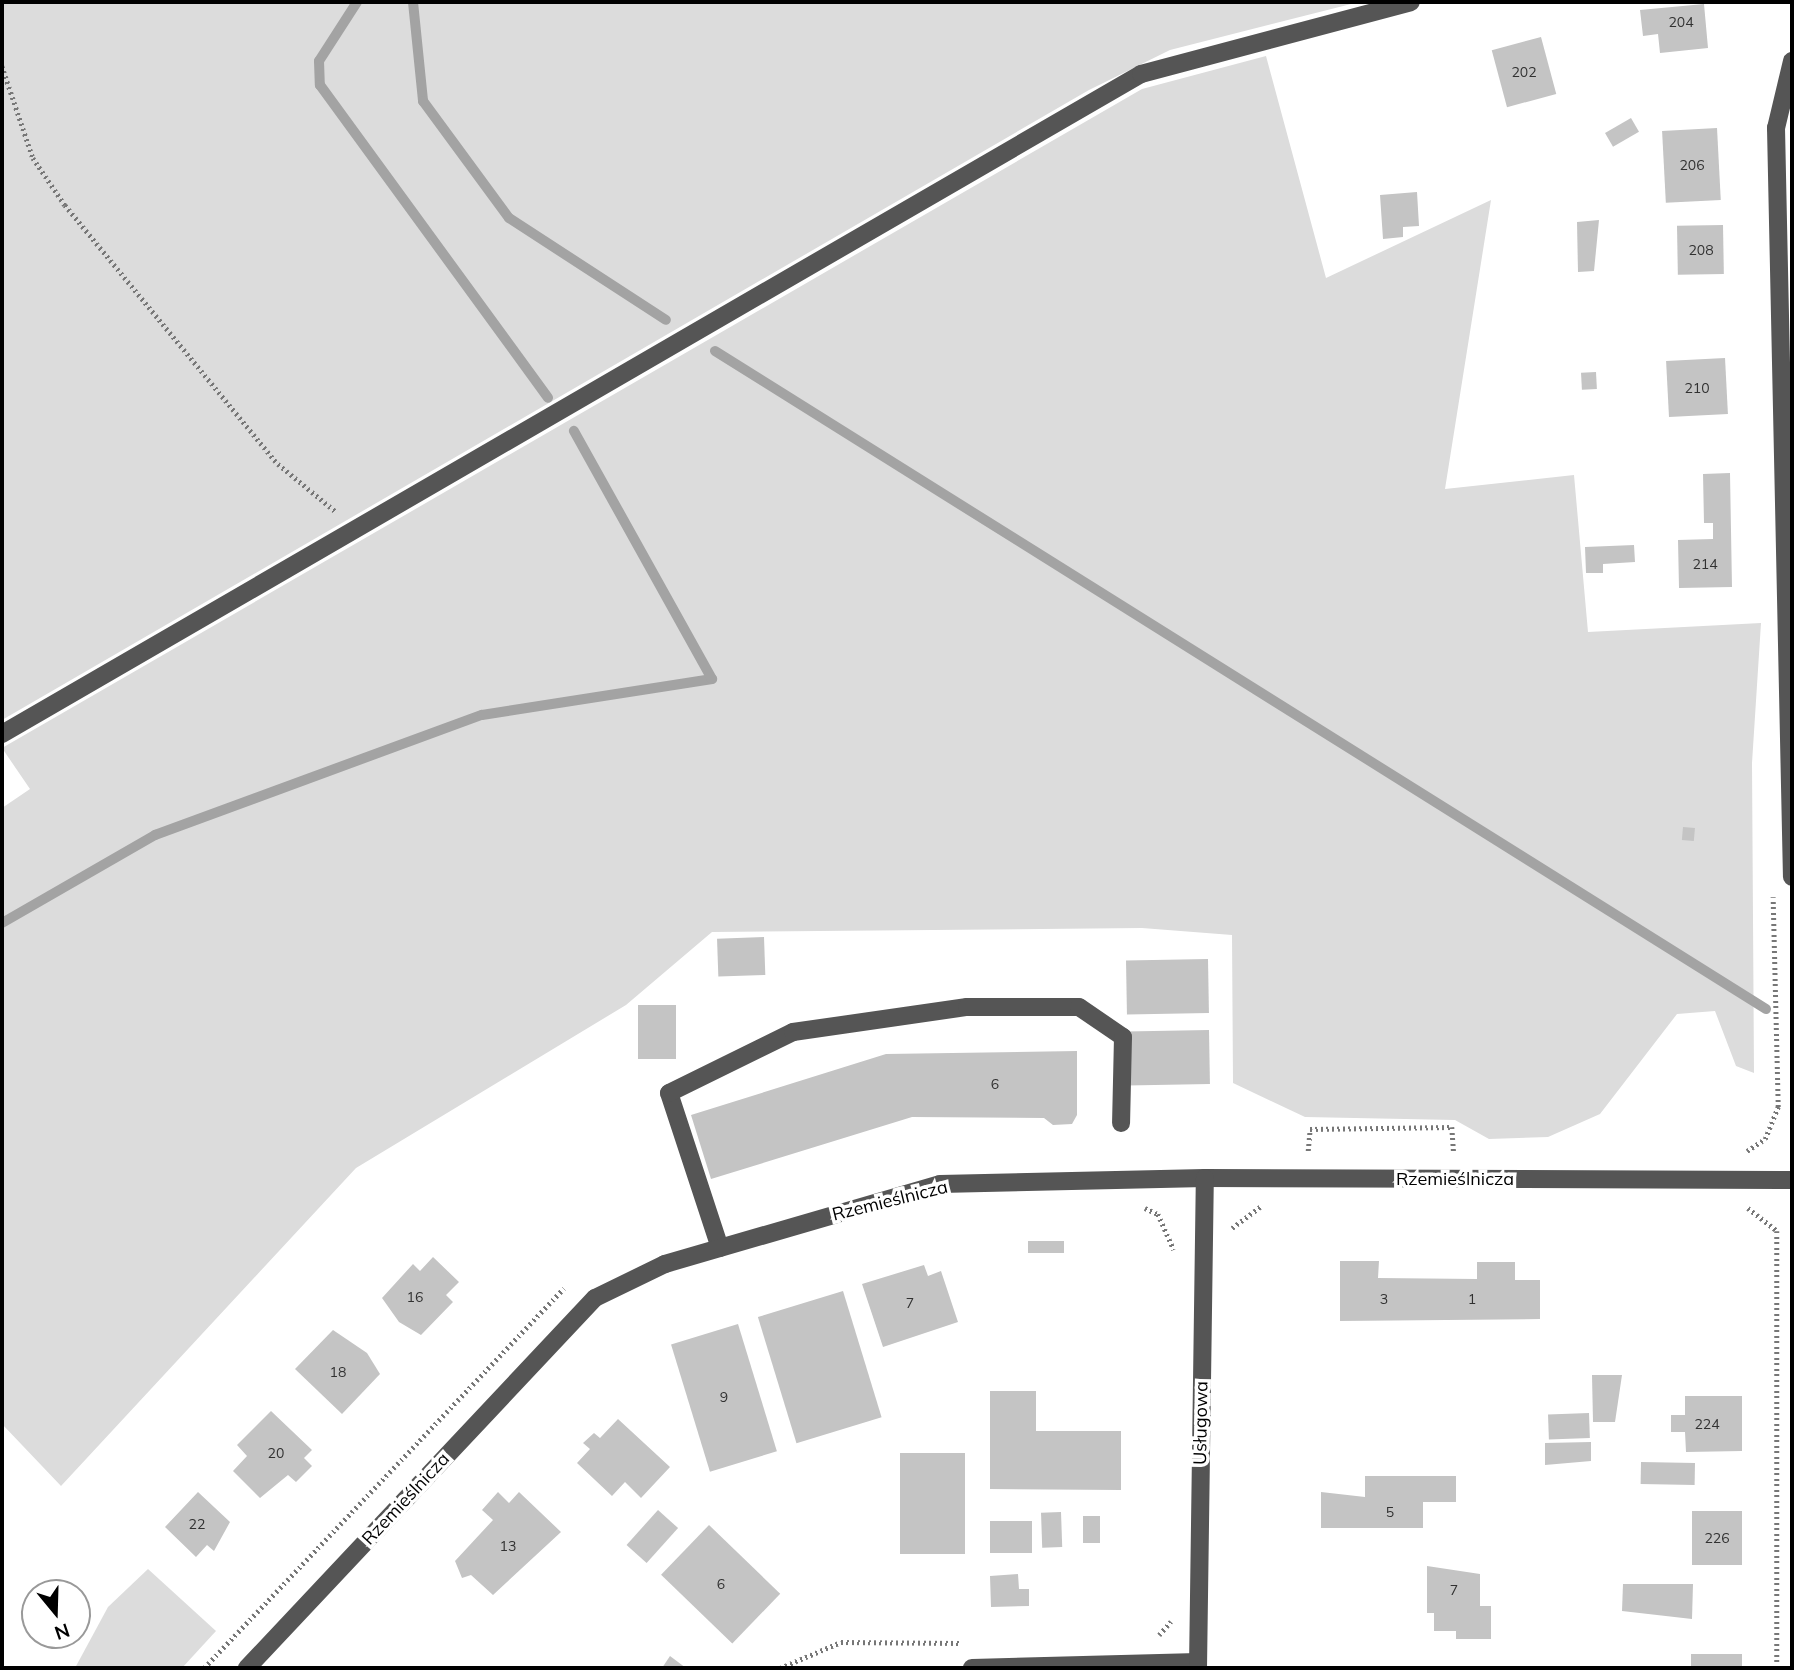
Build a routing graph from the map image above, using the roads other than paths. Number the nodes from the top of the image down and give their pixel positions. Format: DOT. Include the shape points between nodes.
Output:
graph roads {
  1 [pos="1411,2"];
  2 [pos="1792,61"];
  3 [pos="2,734"];
  4 [pos="1792,877"];
  5 [pos="1121,1123"];
  6 [pos="1205,1178"];
  7 [pos="1792,1180"];
  8 [pos="720,1248"];
  9 [pos="1198,1665"];
  10 [pos="247,1668"];
  11 [pos="972,1668"];
  1 -- 3 [label="street" via="1141,74"];
  2 -- 4 [label="street" via="1776,128"];
  5 -- 8 [label="street" via="1123,1037 1079,1007 967,1007 793,1032 669,1093"];
  6 -- 7 [label="street, Rzemieślnicza"];
  6 -- 8 [label="street, Rzemieślnicza" via="940,1184"];
  6 -- 9 [label="street, Usługowa"];
  8 -- 10 [label="street, Rzemieślnicza" via="664,1264 595,1298"];
  9 -- 11 [label="street"];
}
